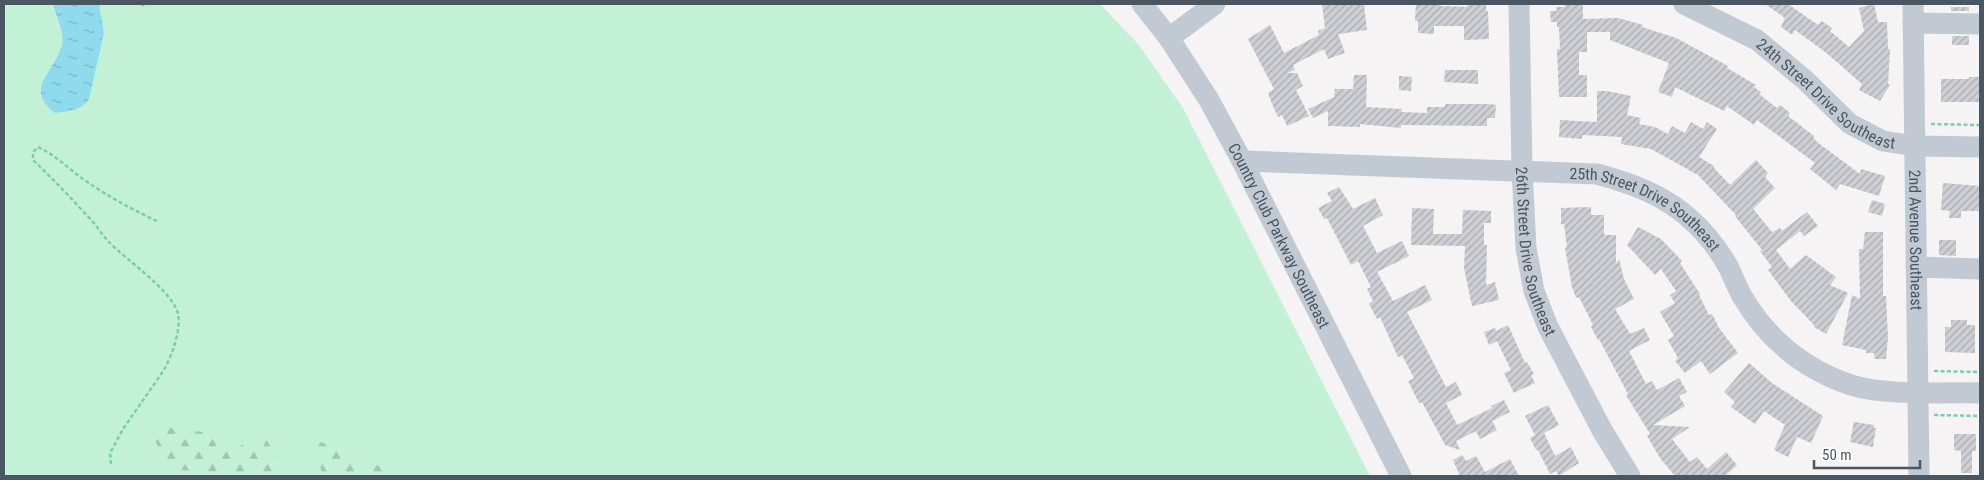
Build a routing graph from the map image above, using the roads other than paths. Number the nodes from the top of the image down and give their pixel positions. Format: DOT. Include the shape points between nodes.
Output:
graph roads {
  1 [pos="1142,4"];
  2 [pos="1215,4"];
  3 [pos="1519,4"];
  4 [pos="1684,4"];
  5 [pos="1913,13"];
  6 [pos="1980,24"];
  7 [pos="1169,38"];
  8 [pos="1915,146"];
  9 [pos="1980,147"];
  10 [pos="1242,161"];
  11 [pos="1522,170"];
  12 [pos="1916,267"];
  13 [pos="1980,269"];
  14 [pos="1917,392"];
  15 [pos="1980,393"];
  16 [pos="1627,475"];
  17 [pos="1402,476"];
  18 [pos="1919,476"];
  1 -- 7 [label="street, Country Club Parkway Southeast"];
  2 -- 7 [label="street"];
  3 -- 11 [label="street, 26th Street Drive Southeast"];
  4 -- 8 [label="street, 24th Street Drive Southeast" via="1757,40 1850,124 1883,141"];
  5 -- 6 [label="street"];
  5 -- 8 [label="street, 2nd Avenue Southeast"];
  7 -- 10 [label="street, Country Club Parkway Southeast" via="1209,100"];
  8 -- 9 [label="street, 24th Street Drive Southeast"];
  8 -- 12 [label="street, 2nd Avenue Southeast"];
  10 -- 11 [label="street, 25th Street Drive Southeast"];
  10 -- 17 [label="street, Country Club Parkway Southeast"];
  11 -- 14 [label="street, 25th Street Drive Southeast" via="1597,174 1629,182 1663,199 1708,238 1755,316 1773,338 1798,359 1853,385"];
  11 -- 16 [label="street, 26th Street Drive Southeast" via="1526,248 1534,291 1548,327"];
  12 -- 13 [label="street"];
  12 -- 14 [label="street, 2nd Avenue Southeast"];
  14 -- 15 [label="street, 25th Street Drive Southeast"];
  14 -- 18 [label="street, 2nd Avenue Southeast"];
}
